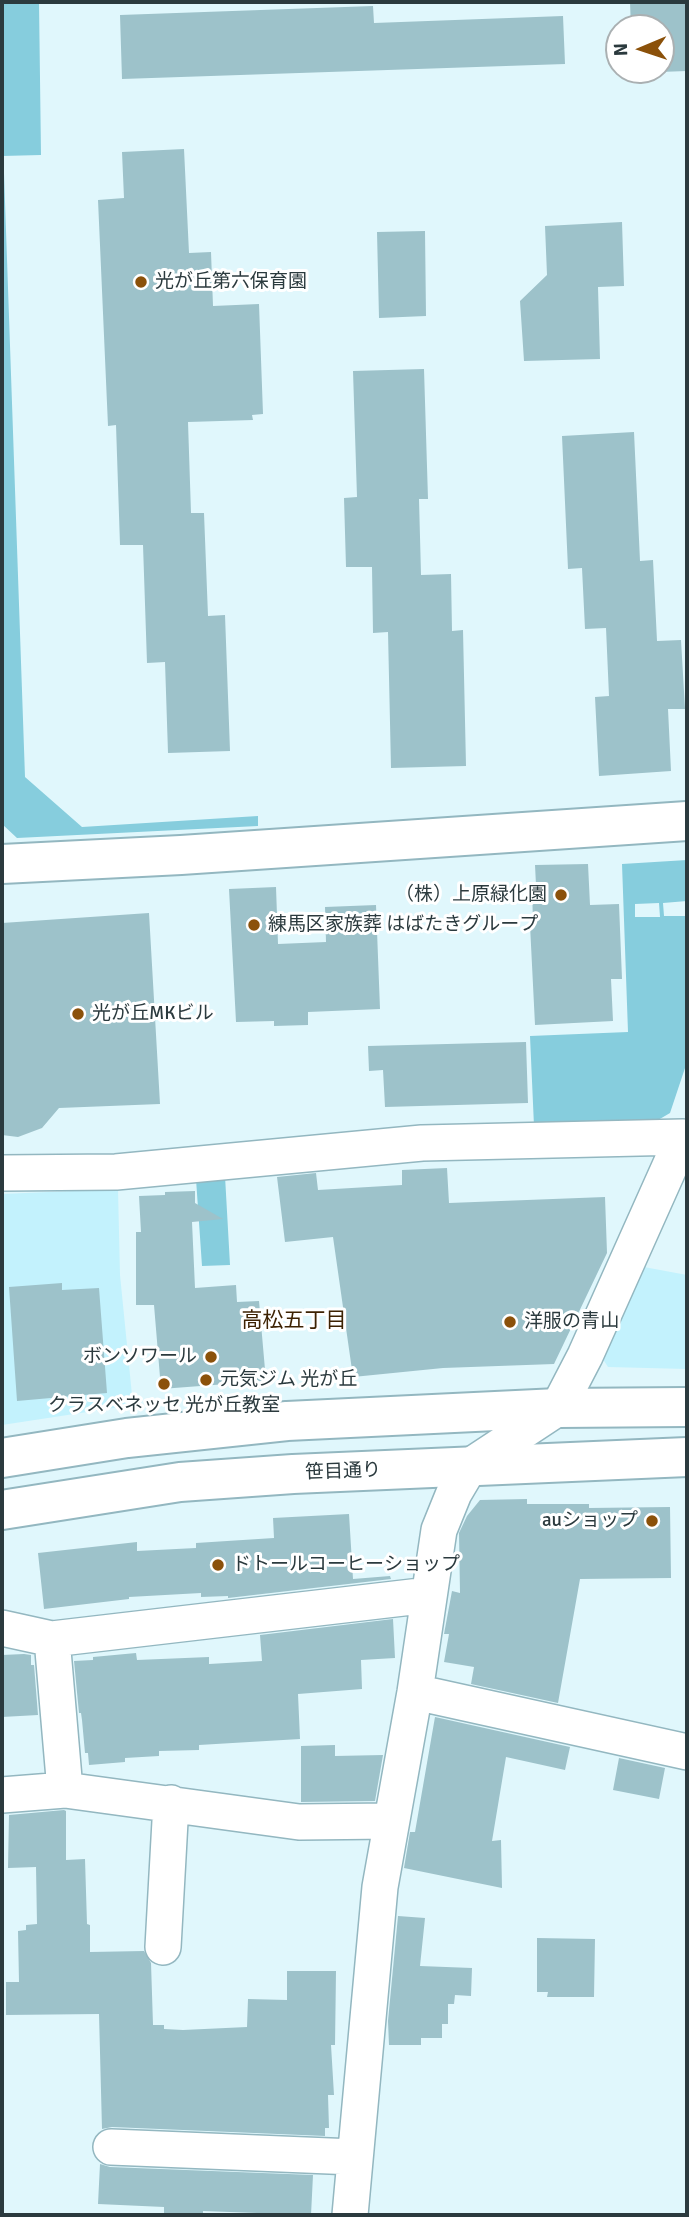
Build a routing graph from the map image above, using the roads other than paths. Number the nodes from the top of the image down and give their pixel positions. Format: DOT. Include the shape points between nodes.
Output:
graph roads {
  1 [pos="687,821"];
  2 [pos="2,864"];
  3 [pos="685,1131"];
  4 [pos="2,1173"];
  5 [pos="687,1407"];
  6 [pos="558,1408"];
  7 [pos="687,1457"];
  8 [pos="2,1458"];
  9 [pos="470,1466"];
  10 [pos="2,1510"];
  11 [pos="429,1595"];
  12 [pos="2,1628"];
  13 [pos="52,1639"];
  14 [pos="415,1692"];
  15 [pos="687,1752"];
  16 [pos="65,1790"];
  17 [pos="2,1796"];
  18 [pos="171,1803"];
  19 [pos="391,1821"];
  20 [pos="163,1947"];
  21 [pos="111,2147"];
  22 [pos="354,2157"];
  23 [pos="350,2215"];
  1 -- 2 [label="main road"];
  3 -- 4 [label="street" via="422,1143 116,1172"];
  3 -- 6 [label="street"];
  5 -- 6 [label="main road"];
  6 -- 8 [label="main road" via="287,1421 127,1438"];
  6 -- 9 [label="street"];
  7 -- 9 [label="main road, 笹目通り"];
  9 -- 10 [label="main road, 笹目通り" via="180,1482"];
  9 -- 11 [label="street" via="439,1530"];
  11 -- 13 [label="street"];
  11 -- 14 [label="street"];
  12 -- 13 [label="street"];
  13 -- 16 [label="street"];
  14 -- 15 [label="street"];
  14 -- 19 [label="street"];
  16 -- 17 [label="street"];
  16 -- 18 [label="street"];
  18 -- 19 [label="street" via="299,1822"];
  18 -- 20 [label="street"];
  19 -- 22 [label="street" via="380,1887"];
  21 -- 22 [label="street"];
  22 -- 23 [label="street"];
}
